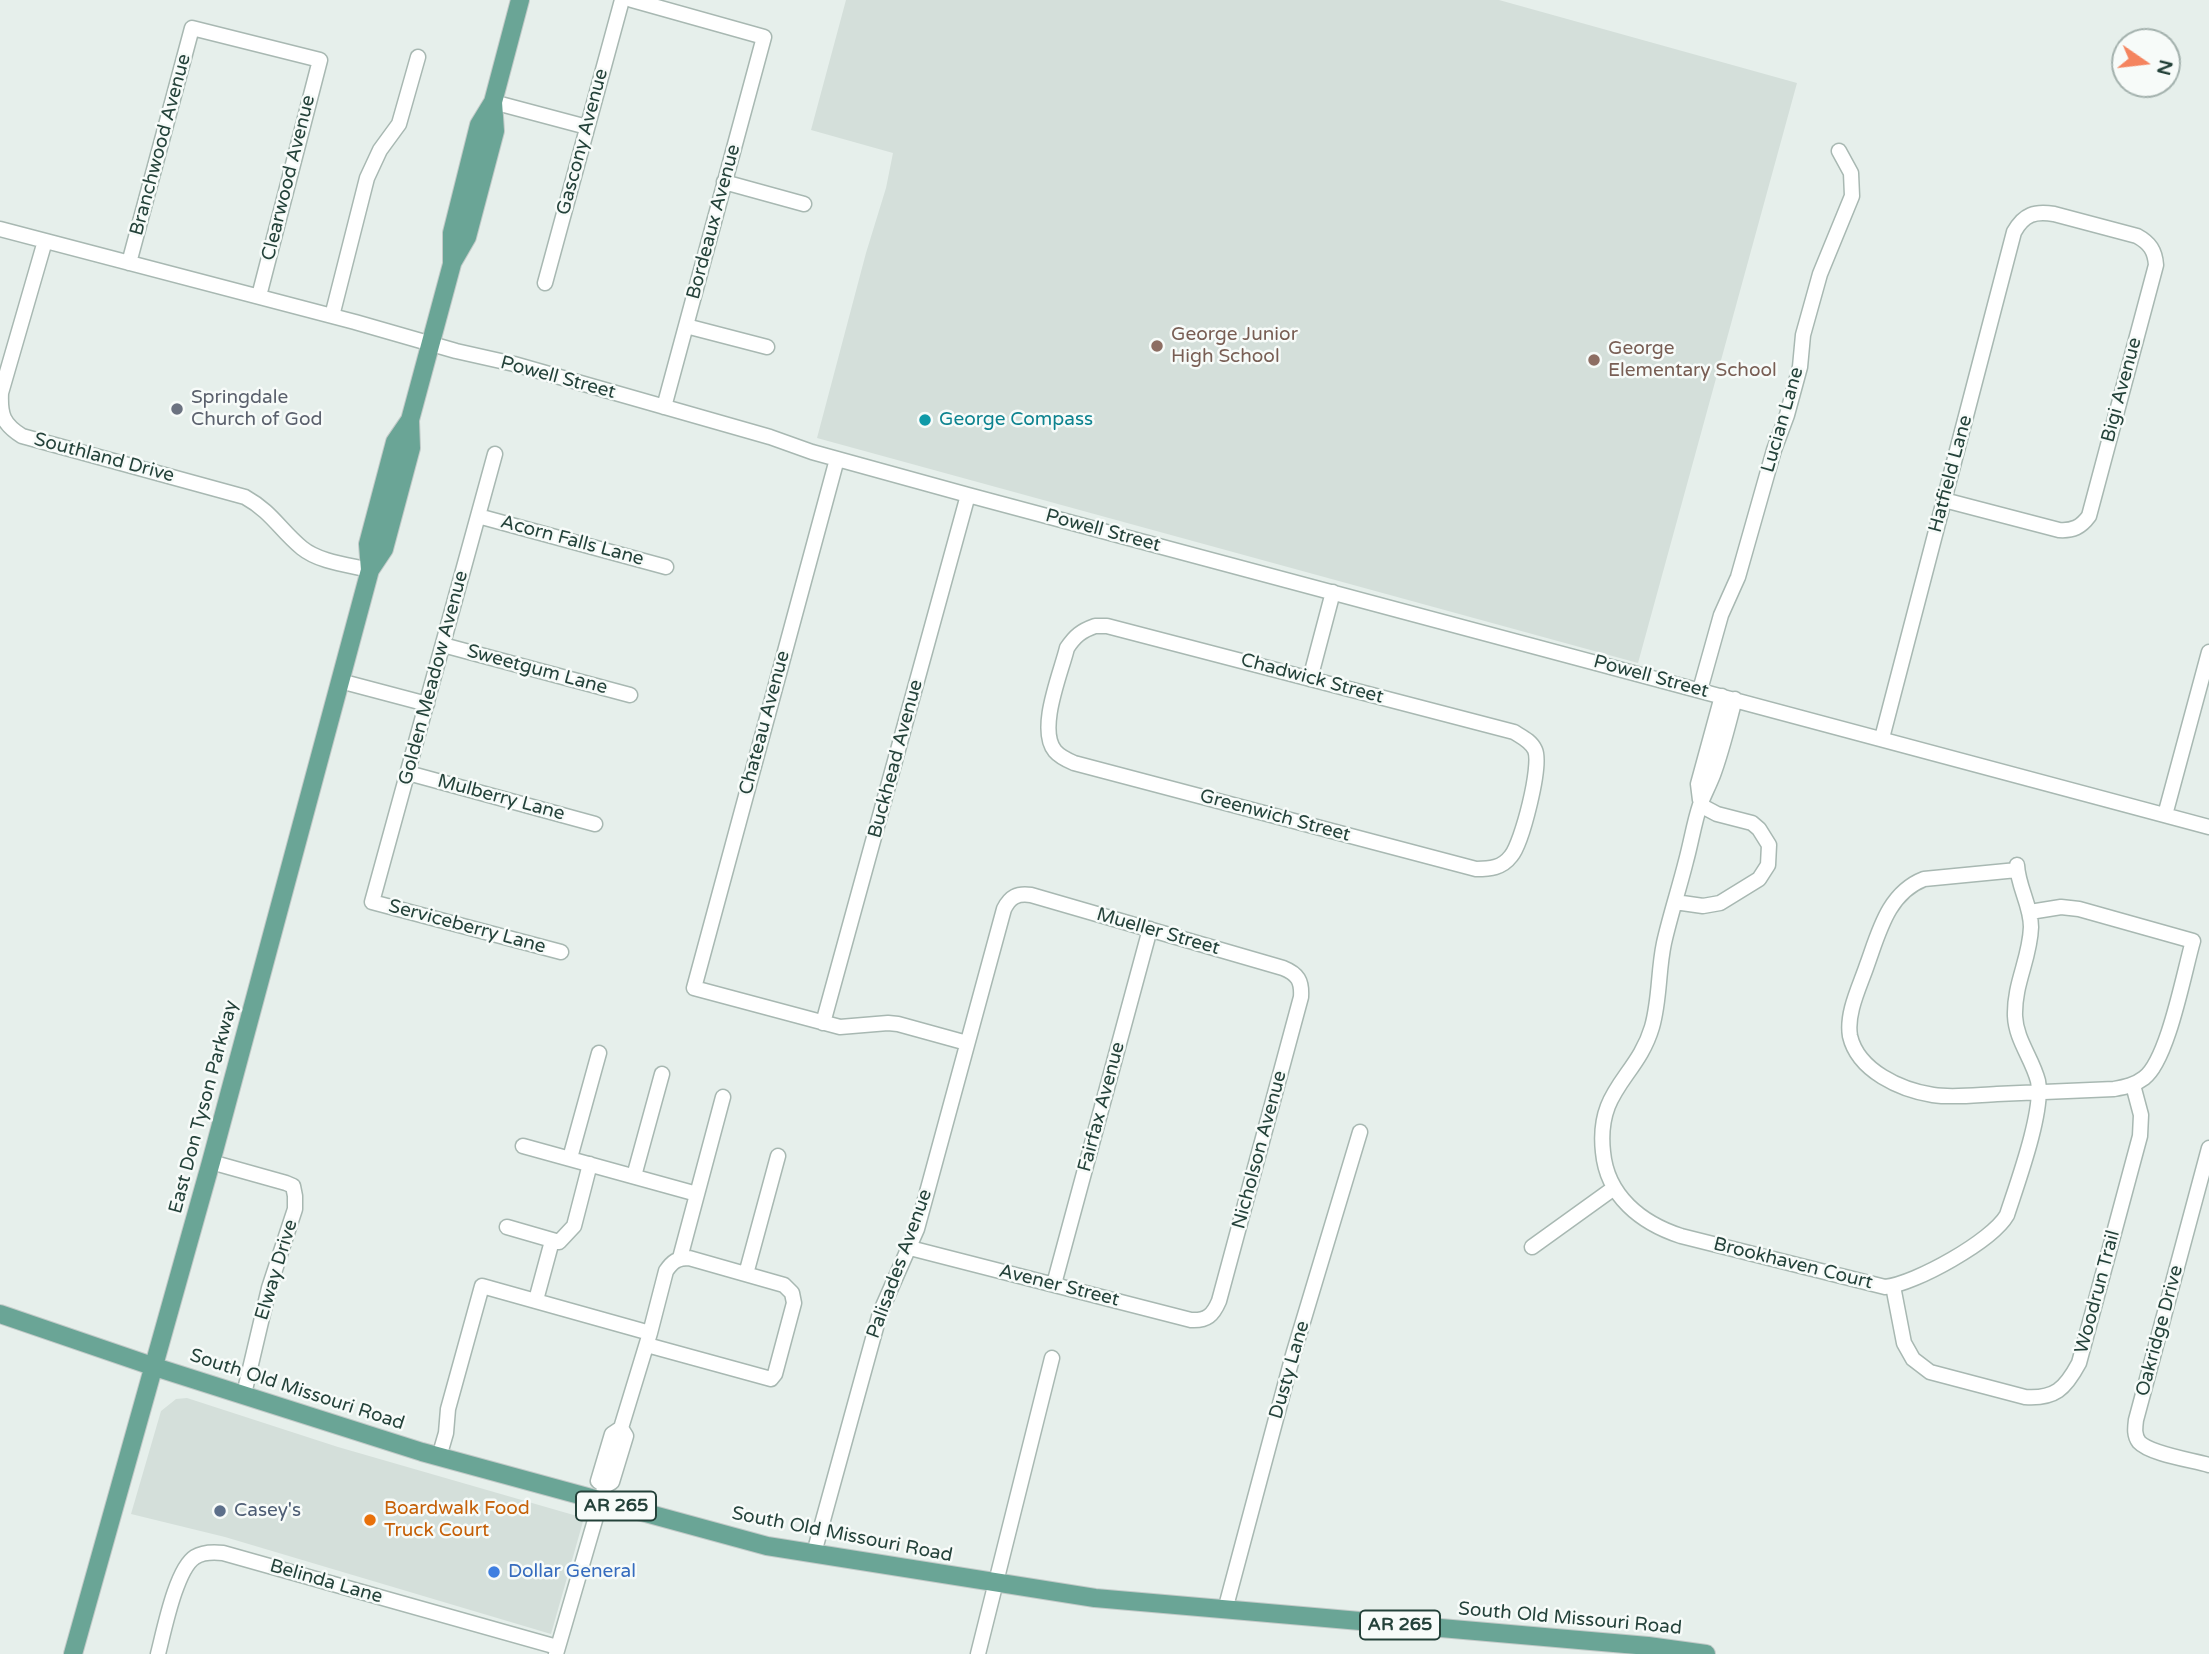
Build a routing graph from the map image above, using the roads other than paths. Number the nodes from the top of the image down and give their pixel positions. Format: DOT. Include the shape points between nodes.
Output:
graph roads {
  1 [pos="520,0"];
  2 [pos="622,0"];
  3 [pos="632,0"];
  4 [pos="192,28"];
  5 [pos="418,57"];
  6 [pos="493,102"];
  7 [pos="587,127"];
  8 [pos="1839,151"];
  9 [pos="724,183"];
  10 [pos="804,204"];
  11 [pos="2029,214"];
  12 [pos="0,229"];
  13 [pos="45,241"];
  14 [pos="129,262"];
  15 [pos="544,284"];
  16 [pos="259,296"];
  17 [pos="332,316"];
  18 [pos="686,326"];
  19 [pos="431,344"];
  20 [pos="767,347"];
  21 [pos="664,407"];
  22 [pos="495,454"];
  23 [pos="837,459"];
  24 [pos="968,495"];
  25 [pos="1944,500"];
  26 [pos="478,516"];
  27 [pos="666,567"];
  28 [pos="370,570"];
  29 [pos="1333,592"];
  30 [pos="443,645"];
  31 [pos="2209,652"];
  32 [pos="1310,679"];
  33 [pos="340,681"];
  34 [pos="1700,690"];
  35 [pos="630,695"];
  36 [pos="1728,697"];
  37 [pos="426,704"];
  38 [pos="1882,738"];
  39 [pos="1053,749"];
  40 [pos="408,773"];
  41 [pos="1700,805"];
  42 [pos="2165,814"];
  43 [pos="595,824"];
  44 [pos="2209,827"];
  45 [pos="1501,866"];
  46 [pos="1014,896"];
  47 [pos="372,902"];
  48 [pos="1675,902"];
  49 [pos="2030,912"];
  50 [pos="1150,929"];
  51 [pos="561,952"];
  52 [pos="1299,978"];
  53 [pos="823,1023"];
  54 [pos="967,1044"];
  55 [pos="599,1053"];
  56 [pos="662,1074"];
  57 [pos="2133,1085"];
  58 [pos="2039,1092"];
  59 [pos="723,1097"];
  60 [pos="1360,1132"];
  61 [pos="523,1146"];
  62 [pos="2209,1148"];
  63 [pos="778,1156"];
  64 [pos="570,1158"];
  65 [pos="211,1162"];
  66 [pos="590,1164"];
  67 [pos="634,1176"];
  68 [pos="1614,1188"];
  69 [pos="697,1194"];
  70 [pos="507,1227"];
  71 [pos="552,1241"];
  72 [pos="1532,1247"];
  73 [pos="909,1248"];
  74 [pos="680,1258"];
  75 [pos="746,1274"];
  76 [pos="1054,1284"];
  77 [pos="1892,1286"];
  78 [pos="536,1300"];
  79 [pos="0,1314"];
  80 [pos="1208,1318"];
  81 [pos="648,1339"];
  82 [pos="1052,1358"];
  83 [pos="155,1367"];
  84 [pos="244,1394"];
  85 [pos="439,1457"];
  86 [pos="2209,1465"];
  87 [pos="603,1494"];
  88 [pos="814,1553"];
  89 [pos="996,1584"];
  90 [pos="1225,1610"];
  91 [pos="556,1651"];
  92 [pos="73,1654"];
  93 [pos="158,1654"];
  94 [pos="978,1654"];
  95 [pos="1706,1654"];
  1 -- 6 [label="main road, East Don Tyson Parkway"];
  2 -- 7 [label="street, Gascony Avenue"];
  3 -- 9 [label="street, Bordeaux Avenue" via="764,37"];
  4 -- 14 [label="street, Branchwood Avenue"];
  4 -- 16 [label="street, Clearwood Avenue" via="320,60"];
  5 -- 17 [label="street" via="399,124 367,178"];
  6 -- 7 [label="street"];
  6 -- 19 [label="main road, East Don Tyson Parkway" via="479,125"];
  7 -- 15 [label="street, Gascony Avenue"];
  8 -- 34 [label="street, Lucian Lane" via="1851,173 1852,196 1820,274 1787,415"];
  9 -- 10 [label="street"];
  9 -- 18 [label="street, Bordeaux Avenue"];
  11 -- 25 [label="street, Hatfield Lane" via="2014,232"];
  11 -- 25 [label="street, Bigi Avenue" via="2054,214 2137,236 2152,247 2156,265 2089,516 2068,531"];
  12 -- 13 [label="street, Powell Street"];
  13 -- 14 [label="street, Powell Street"];
  13 -- 28 [label="street, Southland Drive" via="1,393 4,420 11,429 22,436 245,497 260,505 315,556"];
  14 -- 16 [label="street, Powell Street"];
  16 -- 17 [label="street, Powell Street"];
  17 -- 19 [label="street, Powell Street"];
  18 -- 20 [label="street"];
  18 -- 21 [label="street, Bordeaux Avenue"];
  19 -- 21 [label="street, Powell Street"];
  19 -- 28 [label="main road, East Don Tyson Parkway" via="410,421 392,455 368,544"];
  21 -- 23 [label="street, Powell Street"];
  22 -- 26 [label="street, Golden Meadow Avenue"];
  23 -- 24 [label="street, Powell Street"];
  23 -- 53 [label="street, Chateau Avenue" via="694,988"];
  24 -- 29 [label="street, Powell Street"];
  24 -- 53 [label="street, Buckhead Avenue"];
  25 -- 38 [label="street, Hatfield Lane"];
  26 -- 27 [label="street, Acorn Falls Lane"];
  26 -- 30 [label="street, Golden Meadow Avenue"];
  28 -- 33 [label="main road, East Don Tyson Parkway"];
  29 -- 32 [label="street"];
  29 -- 34 [label="street, Powell Street"];
  30 -- 35 [label="street, Sweetgum Lane"];
  30 -- 37 [label="street, Golden Meadow Avenue"];
  31 -- 42 [label="street"];
  32 -- 39 [label="street, Chadwick Street" via="1094,626 1074,637 1067,648 1048,721"];
  32 -- 45 [label="street, Chadwick Street" via="1514,732 1526,739 1535,748 1536,775 1519,842"];
  33 -- 37 [label="street"];
  33 -- 65 [label="main road, East Don Tyson Parkway"];
  34 -- 36 [label="street, Powell Street"];
  36 -- 38 [label="street, Powell Street"];
  36 -- 41 [label="street, Brookhaven Court" via="1721,751"];
  37 -- 40 [label="street, Golden Meadow Avenue"];
  38 -- 42 [label="street, Powell Street"];
  39 -- 45 [label="street, Greenwich Street" via="1074,763 1476,869"];
  40 -- 43 [label="street, Mulberry Lane"];
  40 -- 47 [label="street, Golden Meadow Avenue"];
  41 -- 48 [label="street, Brookhaven Court"];
  41 -- 48 [label="street" via="1759,829 1769,845 1768,865 1759,879 1720,903"];
  42 -- 44 [label="street, Powell Street"];
  46 -- 50 [label="street, Mueller Street" via="1031,895"];
  46 -- 54 [label="street, Palisades Avenue" via="1004,909"];
  47 -- 51 [label="street, Serviceberry Lane"];
  48 -- 68 [label="street, Brookhaven Court" via="1651,1030 1616,1088 1604,1118 1603,1155"];
  49 -- 57 [label="street" via="2079,909 2193,941 2162,1054 2152,1071"];
  49 -- 58 [label="street, Brookhaven Court" via="2030,944 2016,990 2015,1019"];
  49 -- 58 [label="street, Brookhaven Court" via="2017,868 1914,883 1881,925 1852,1010 1850,1036 1870,1068 1926,1094"];
  50 -- 52 [label="street, Mueller Street" via="1283,968"];
  50 -- 76 [label="street, Fairfax Avenue"];
  52 -- 80 [label="street, Nicholson Avenue" via="1297,1010 1219,1301"];
  53 -- 54 [label="street" via="840,1027 898,1024"];
  54 -- 73 [label="street, Palisades Avenue"];
  55 -- 64 [label="street"];
  56 -- 67 [label="street"];
  57 -- 58 [label="street"];
  57 -- 77 [label="street, Woodrun Trail" via="2141,1115 2140,1136 2079,1363 2058,1392 2025,1397 1930,1372 1913,1359 1904,1343"];
  58 -- 77 [label="street, Brookhaven Court" via="2037,1115 2002,1224 1916,1279"];
  59 -- 69 [label="street"];
  60 -- 90 [label="street, Dusty Lane" via="1293,1355"];
  61 -- 64 [label="street"];
  62 -- 86 [label="street, Oakridge Drive" via="2134,1432 2148,1448"];
  63 -- 75 [label="street"];
  64 -- 66 [label="street"];
  65 -- 83 [label="main road, East Don Tyson Parkway"];
  65 -- 84 [label="street, Elway Drive" via="286,1183 293,1186 295,1196"];
  66 -- 67 [label="street"];
  66 -- 71 [label="street" via="574,1226 559,1242"];
  67 -- 69 [label="street"];
  68 -- 72 [label="street"];
  68 -- 77 [label="street, Brookhaven Court" via="1634,1212 1660,1229"];
  69 -- 74 [label="street"];
  70 -- 71 [label="street"];
  71 -- 78 [label="street"];
  73 -- 76 [label="street, Avener Street"];
  73 -- 88 [label="street, Palisades Avenue" via="880,1313"];
  74 -- 75 [label="street"];
  74 -- 81 [label="street" via="666,1272"];
  75 -- 81 [label="street" via="785,1285 792,1293 794,1303 773,1378"];
  76 -- 80 [label="street, Avener Street" via="1191,1320"];
  78 -- 81 [label="street"];
  78 -- 85 [label="street" via="482,1286"];
  79 -- 83 [label="main road, South Old Missouri Road / AR 265"];
  81 -- 87 [label="street" via="621,1429 626,1436 612,1482"];
  82 -- 89 [label="street"];
  83 -- 84 [label="main road, South Old Missouri Road / AR 265"];
  83 -- 92 [label="main road, East Don Tyson Parkway"];
  84 -- 85 [label="main road, South Old Missouri Road / AR 265"];
  85 -- 87 [label="main road, South Old Missouri Road / AR 265"];
  87 -- 88 [label="main road, South Old Missouri Road / AR 265" via="767,1546"];
  87 -- 91 [label="street"];
  88 -- 89 [label="main road, South Old Missouri Road / AR 265"];
  89 -- 90 [label="main road, South Old Missouri Road / AR 265"];
  89 -- 94 [label="street"];
  90 -- 95 [label="main road, South Old Missouri Road / AR 265"];
  91 -- 93 [label="street, Belinda Lane" via="208,1552 195,1556 180,1576"];
}
